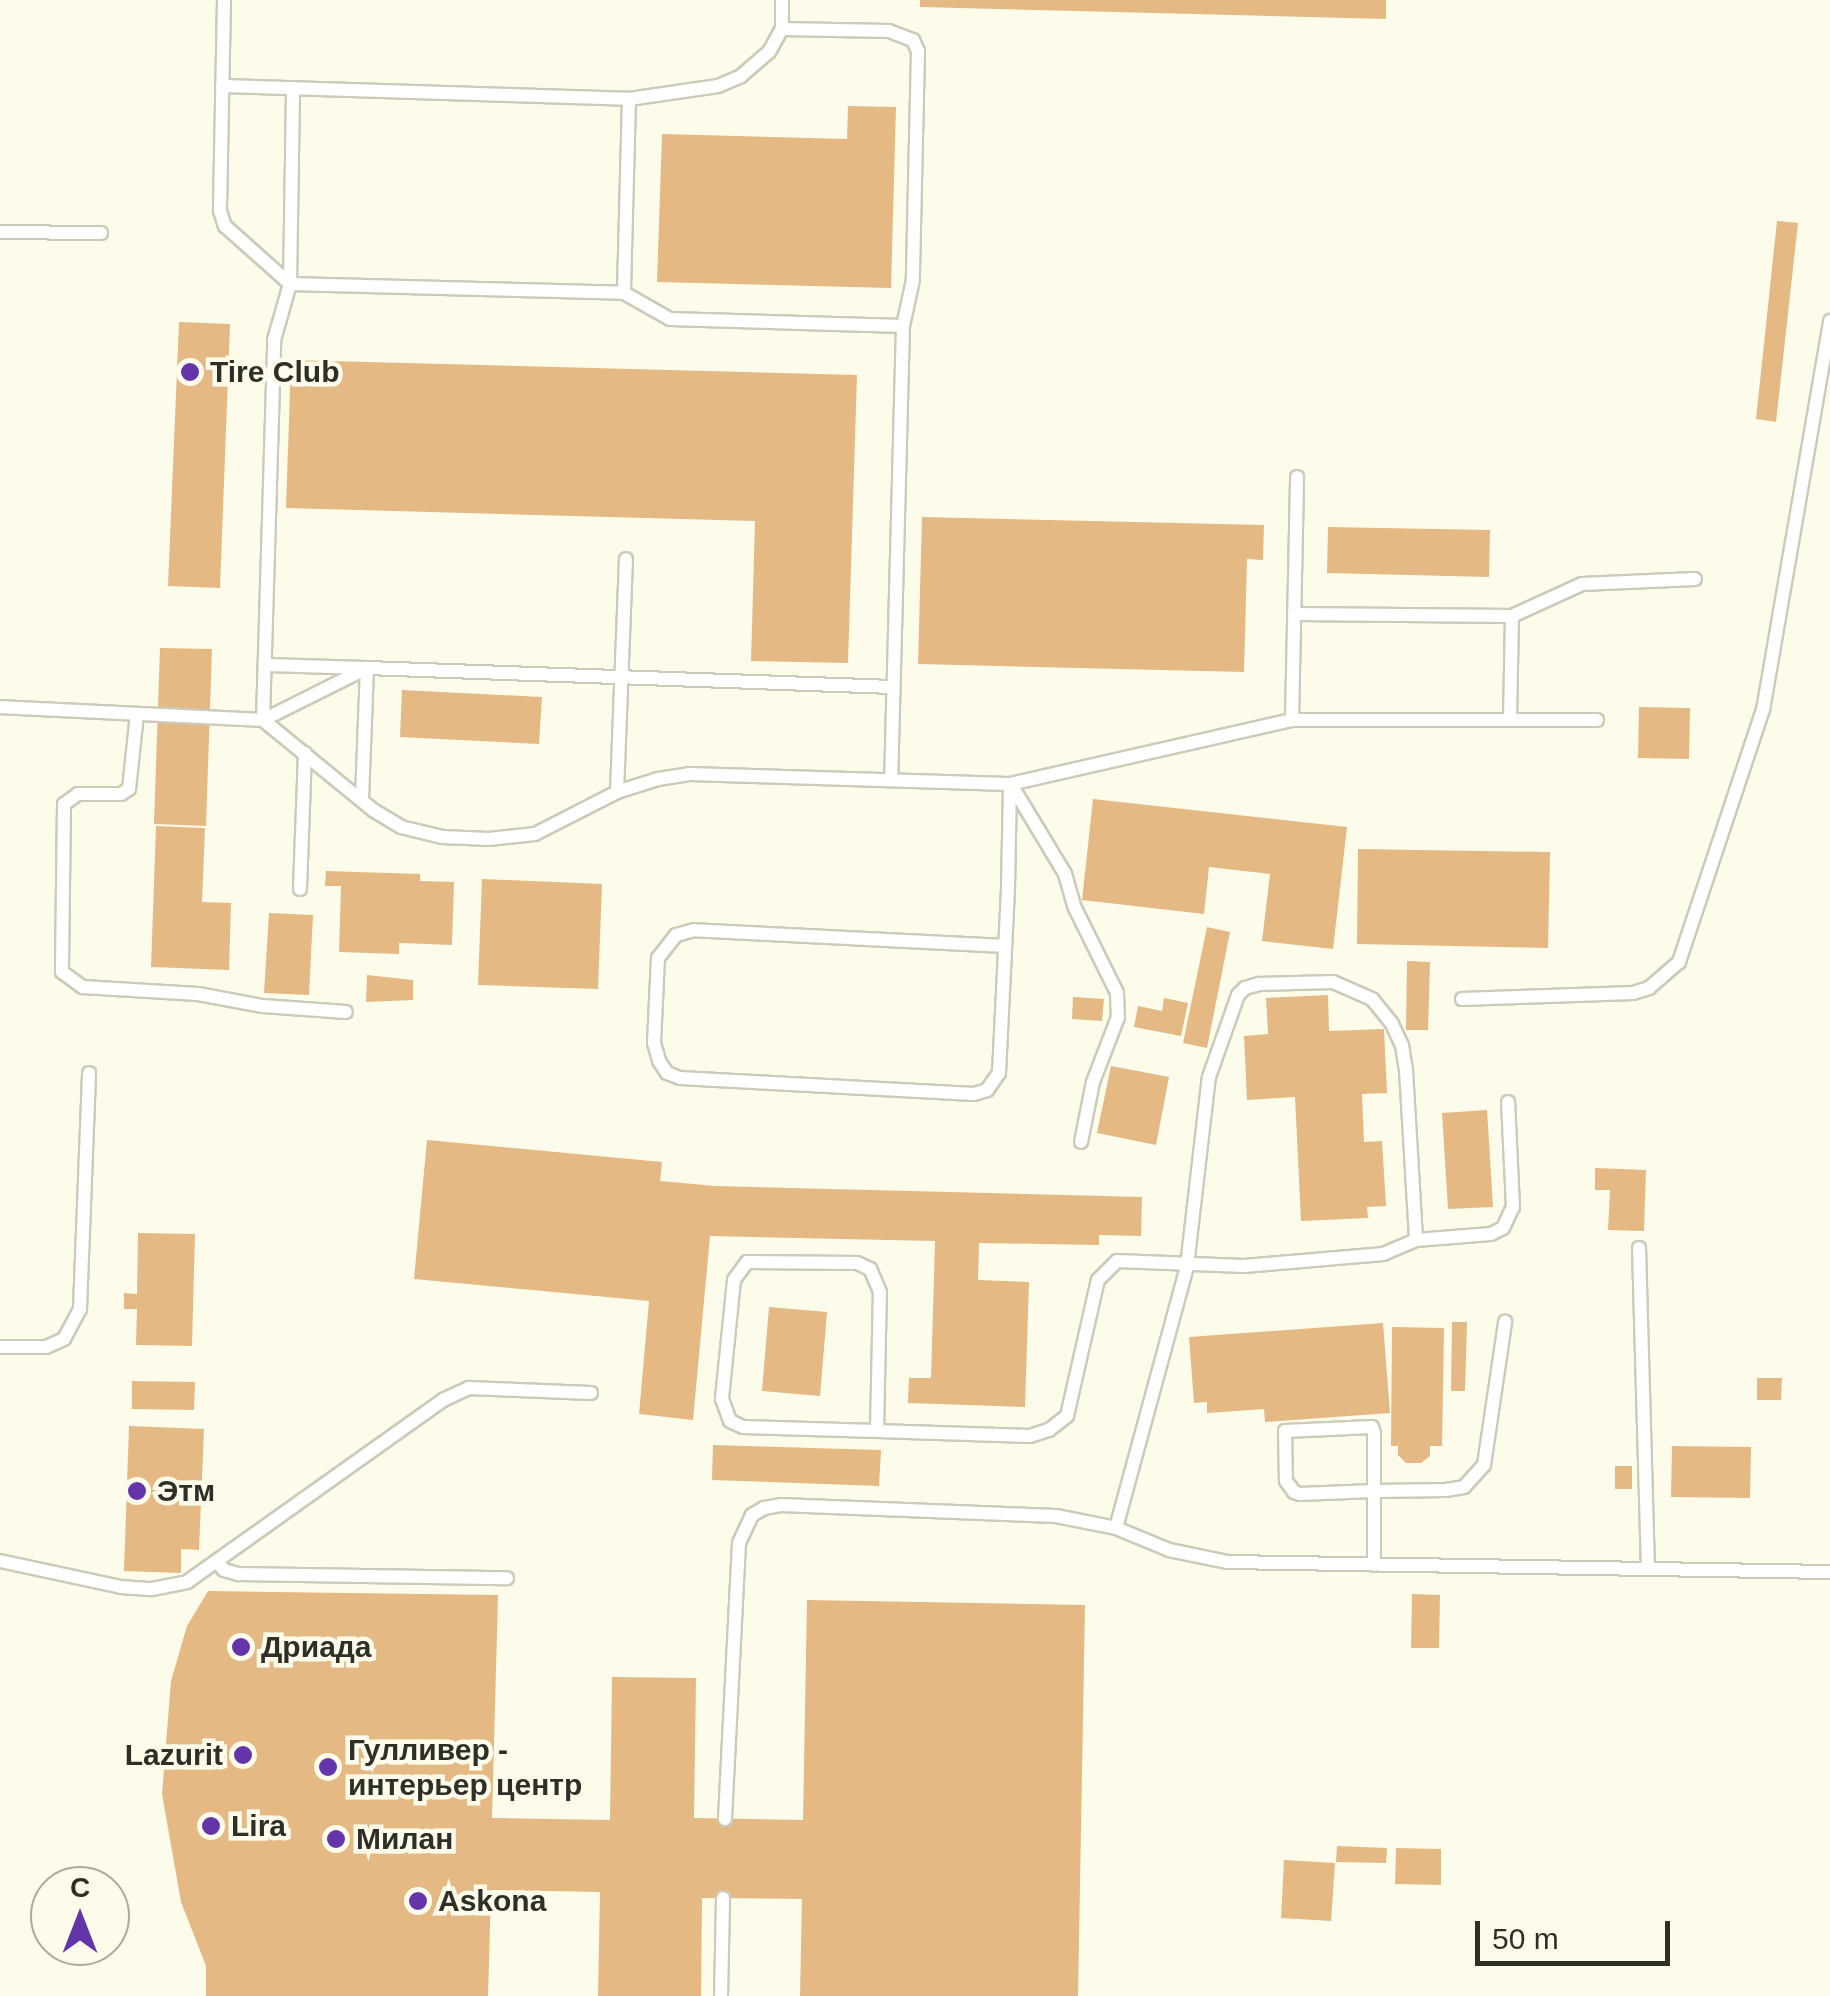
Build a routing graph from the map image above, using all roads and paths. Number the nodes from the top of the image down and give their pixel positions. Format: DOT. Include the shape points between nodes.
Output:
graph roads {
  1 [pos="224,0"];
  2 [pos="782,0"];
  3 [pos="782,29"];
  4 [pos="222,86"];
  5 [pos="294,88"];
  6 [pos="629,98"];
  7 [pos="0,232"];
  8 [pos="100,232"];
  9 [pos="290,284"];
  10 [pos="624,293"];
  11 [pos="1830,321"];
  12 [pos="902,326"];
  13 [pos="1297,477"];
  14 [pos="626,559"];
  15 [pos="1695,580"];
  16 [pos="1294,614"];
  17 [pos="1512,616"];
  18 [pos="265,665"];
  19 [pos="367,668"];
  20 [pos="622,678"];
  21 [pos="893,686"];
  22 [pos="0,707"];
  23 [pos="137,714"];
  24 [pos="263,720"];
  25 [pos="1292,720"];
  26 [pos="1510,720"];
  27 [pos="1597,720"];
  28 [pos="305,752"];
  29 [pos="890,780"];
  30 [pos="1010,784"];
  31 [pos="618,792"];
  32 [pos="362,800"];
  33 [pos="300,889"];
  34 [pos="1005,946"];
  35 [pos="1462,999"];
  36 [pos="346,1012"];
  37 [pos="89,1073"];
  38 [pos="1508,1102"];
  39 [pos="1081,1142"];
  40 [pos="1416,1240"];
  41 [pos="1640,1248"];
  42 [pos="1187,1266"];
  43 [pos="1505,1322"];
  44 [pos="0,1347"];
  45 [pos="591,1393"];
  46 [pos="877,1431"];
  47 [pos="1374,1491"];
  48 [pos="1116,1528"];
  49 [pos="0,1561"];
  50 [pos="217,1562"];
  51 [pos="1374,1565"];
  52 [pos="1648,1569"];
  53 [pos="1830,1572"];
  54 [pos="506,1578"];
  55 [pos="725,1818"];
  56 [pos="723,1898"];
  57 [pos="722,1996"];
  1 -- 4 [label="lane"];
  2 -- 3 [label="lane"];
  3 -- 6 [label="lane" via="769,52 741,76 718,86"];
  3 -- 12 [label="lane" via="890,31 913,40 918,51 913,280"];
  4 -- 5 [label="lane"];
  4 -- 9 [label="lane" via="225,226"];
  5 -- 6 [label="lane"];
  5 -- 9 [label="lane"];
  6 -- 10 [label="lane"];
  7 -- 8 [label="lane"];
  9 -- 10 [label="lane"];
  9 -- 18 [label="lane" via="274,340"];
  10 -- 12 [label="lane" via="670,319"];
  11 -- 35 [label="lane" via="1763,710 1679,962 1633,993"];
  12 -- 21 [label="lane"];
  13 -- 16 [label="lane"];
  14 -- 20 [label="lane"];
  15 -- 17 [label="lane" via="1582,584"];
  16 -- 17 [label="lane"];
  16 -- 25 [label="lane"];
  17 -- 26 [label="lane"];
  18 -- 19 [label="lane"];
  18 -- 24 [label="lane"];
  19 -- 20 [label="lane"];
  19 -- 24 [label="lane"];
  19 -- 32 [label="lane"];
  20 -- 21 [label="lane"];
  20 -- 31 [label="lane"];
  21 -- 29 [label="lane"];
  22 -- 23 [label="lane"];
  23 -- 24 [label="lane"];
  23 -- 36 [label="lane" via="129,788 121,794 78,794 64,804 62,972 82,987"];
  24 -- 28 [label="lane"];
  25 -- 26 [label="lane"];
  25 -- 30 [label="lane"];
  26 -- 27 [label="lane"];
  28 -- 32 [label="lane"];
  28 -- 33 [label="lane"];
  29 -- 30 [label="lane"];
  29 -- 31 [label="lane" via="688,774"];
  30 -- 34 [label="lane"];
  30 -- 39 [label="lane" via="1065,874 1118,993 1118,1017 1096,1072"];
  31 -- 32 [label="lane" via="535,834 489,839 423,834"];
  34 -- 34 [label="lane" via="694,930 676,935 658,958 659,1061 680,1078 987,1090 999,1072"];
  37 -- 44 [label="lane" via="77,1320 64,1339 46,1347"];
  38 -- 40 [label="lane" via="1510,1219 1490,1234"];
  40 -- 42 [label="lane" via="1382,1254"];
  40 -- 42 [label="lane" via="1406,1070 1392,1024 1352,987 1259,984 1238,994 1209,1078"];
  41 -- 52 [label="lane"];
  42 -- 46 [label="lane" via="1132,1259 1106,1268 1074,1395 1066,1416 1050,1430 1030,1436"];
  42 -- 48 [label="lane"];
  43 -- 47 [label="lane" via="1484,1465 1476,1478 1446,1490"];
  45 -- 50 [label="lane" via="469,1388"];
  46 -- 46 [label="lane" via="878,1278 857,1264 747,1262 734,1280 722,1399 730,1421 742,1427"];
  47 -- 47 [label="lane" via="1294,1492 1286,1481 1284,1431 1368,1424 1374,1434"];
  47 -- 51 [label="lane"];
  48 -- 51 [label="lane" via="1169,1550 1227,1562"];
  48 -- 55 [label="lane" via="1056,1516 781,1504 752,1516 739,1543"];
  49 -- 50 [label="lane" via="152,1589 187,1582"];
  50 -- 54 [label="lane" via="238,1574"];
  51 -- 52 [label="lane"];
  52 -- 53 [label="lane"];
  56 -- 57 [label="lane"];
}
